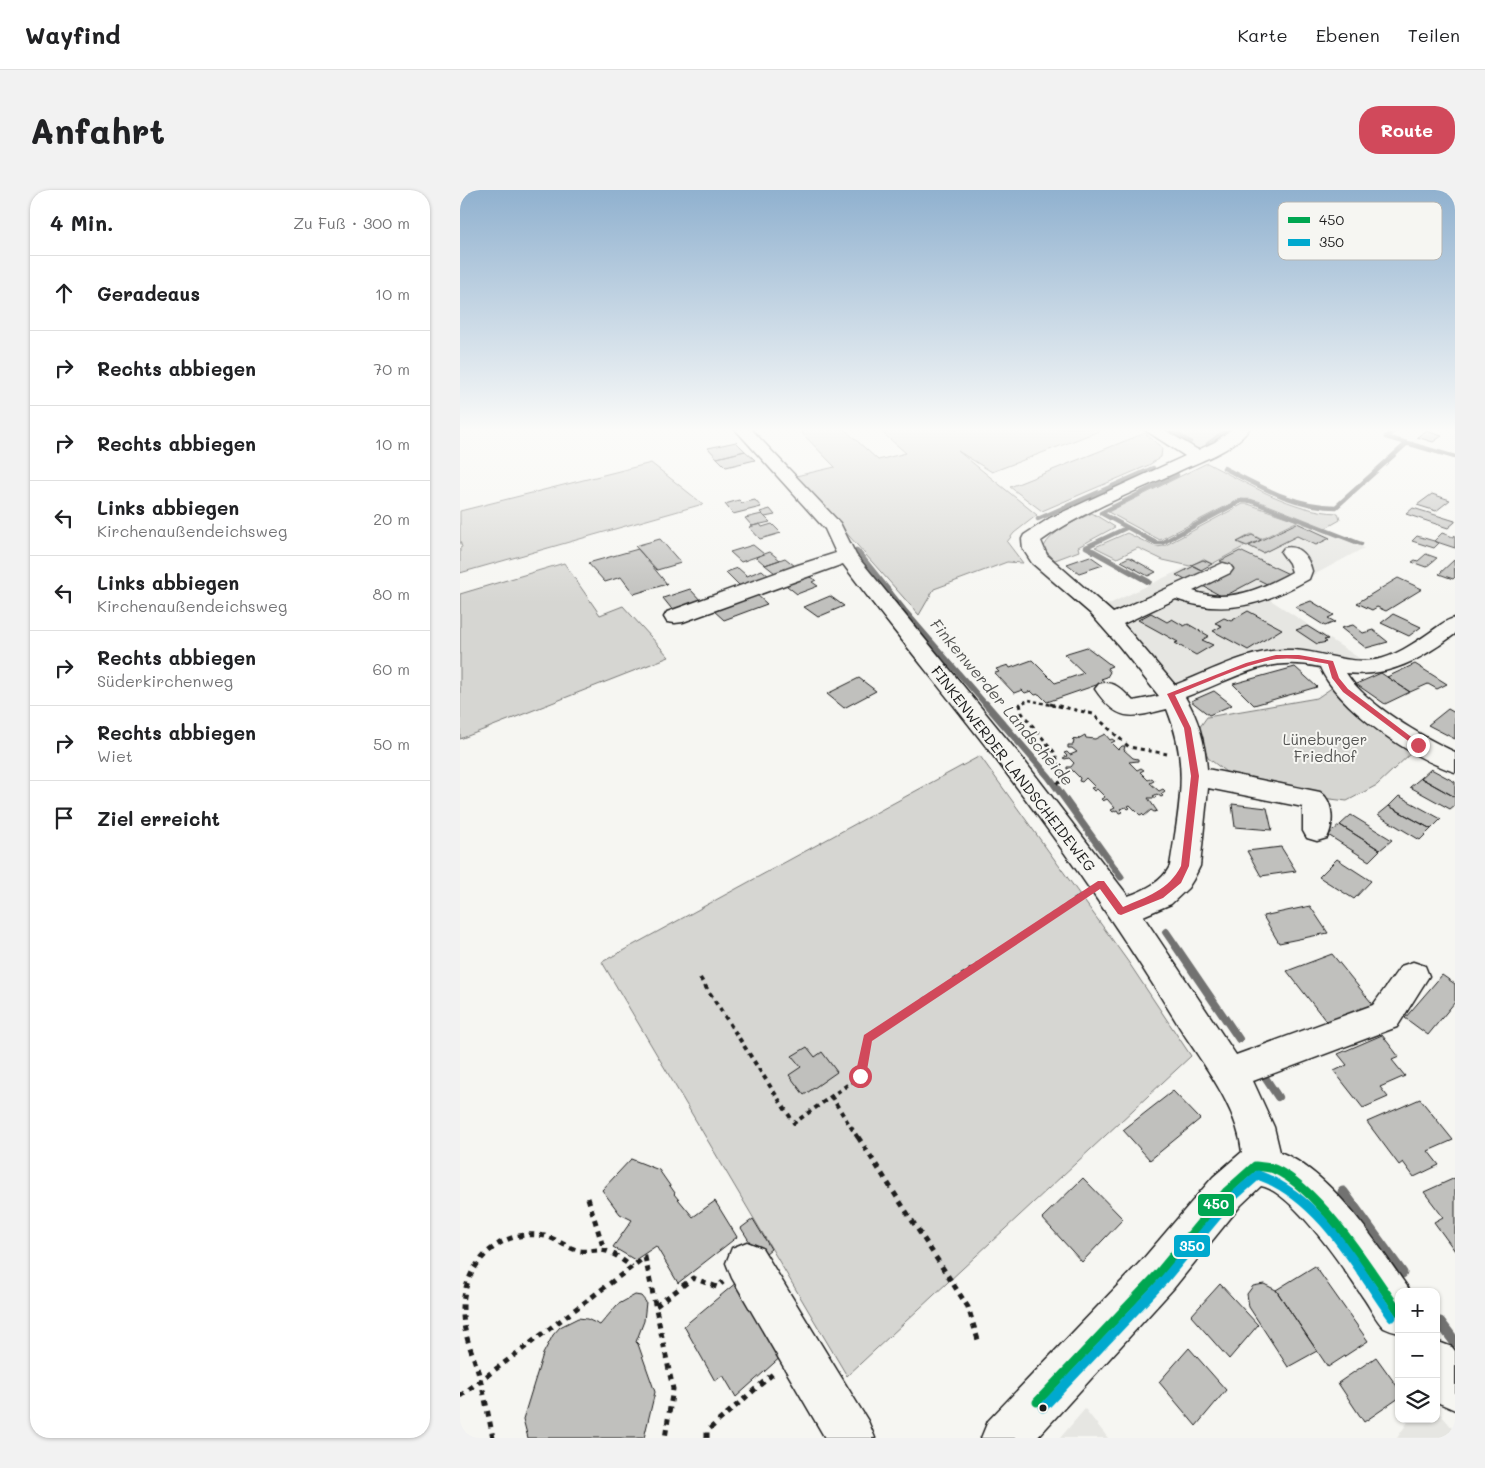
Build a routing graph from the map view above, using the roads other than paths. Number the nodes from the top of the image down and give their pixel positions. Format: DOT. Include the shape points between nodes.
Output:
graph roads {
  1 [pos="795,486"];
  2 [pos="1131,486"];
  3 [pos="1291,552"];
  4 [pos="847,556"];
  5 [pos="1223,569"];
  6 [pos="1176,592"];
  7 [pos="675,617"];
  8 [pos="1111,622"];
  9 [pos="1455,624"];
  10 [pos="1330,663"];
  11 [pos="1107,689"];
  12 [pos="1173,698"];
  13 [pos="1455,764"];
  14 [pos="1195,776"];
  15 [pos="1317,831"];
  16 [pos="1121,912"];
  17 [pos="1413,976"];
  18 [pos="1229,1074"];
  19 [pos="1262,1165"];
  20 [pos="747,1263"];
  21 [pos="1395,1307"];
  22 [pos="1440,1368"];
  23 [pos="1455,1387"];
  24 [pos="851,1438"];
  25 [pos="1005,1438"];
  1 -- 4 [label="street, FINKENWERDER LANDSCHEIDEWEG" via="832,527"];
  2 -- 8 [label="street" via="1056,522 1031,539 1039,559"];
  3 -- 6 [label="street" via="1300,563 1302,575 1263,594 1220,602"];
  4 -- 7 [label="street"];
  4 -- 16 [label="street, FINKENWERDER LANDSCHEIDEWEG" via="1033,790"];
  5 -- 6 [label="street"];
  6 -- 8 [label="street"];
  8 -- 12 [label="street"];
  9 -- 10 [label="street" via="1420,649 1392,663 1364,668"];
  10 -- 12 [label="street" via="1299,657 1276,657 1248,665"];
  10 -- 13 [label="street" via="1335,678 1358,701 1418,745"];
  11 -- 12 [label="street" via="1127,709 1138,709"];
  12 -- 14 [label="street" via="1188,728"];
  14 -- 15 [label="street" via="1310,799 1317,808"];
  14 -- 16 [label="street" via="1185,866 1178,880 1160,896"];
  16 -- 18 [label="street, FINKENWERDER LANDSCHEIDEWEG"];
  17 -- 18 [label="street" via="1385,1016"];
  18 -- 19 [label="street, FINKENWERDER LANDSCHEIDEWEG" via="1249,1109 1258,1136"];
  19 -- 21 [label="street" via="1290,1177 1319,1205"];
  19 -- 25 [label="street" via="1250,1169 1227,1191 1158,1274"];
  20 -- 24 [label="street"];
  22 -- 23 [label="street"];
}
